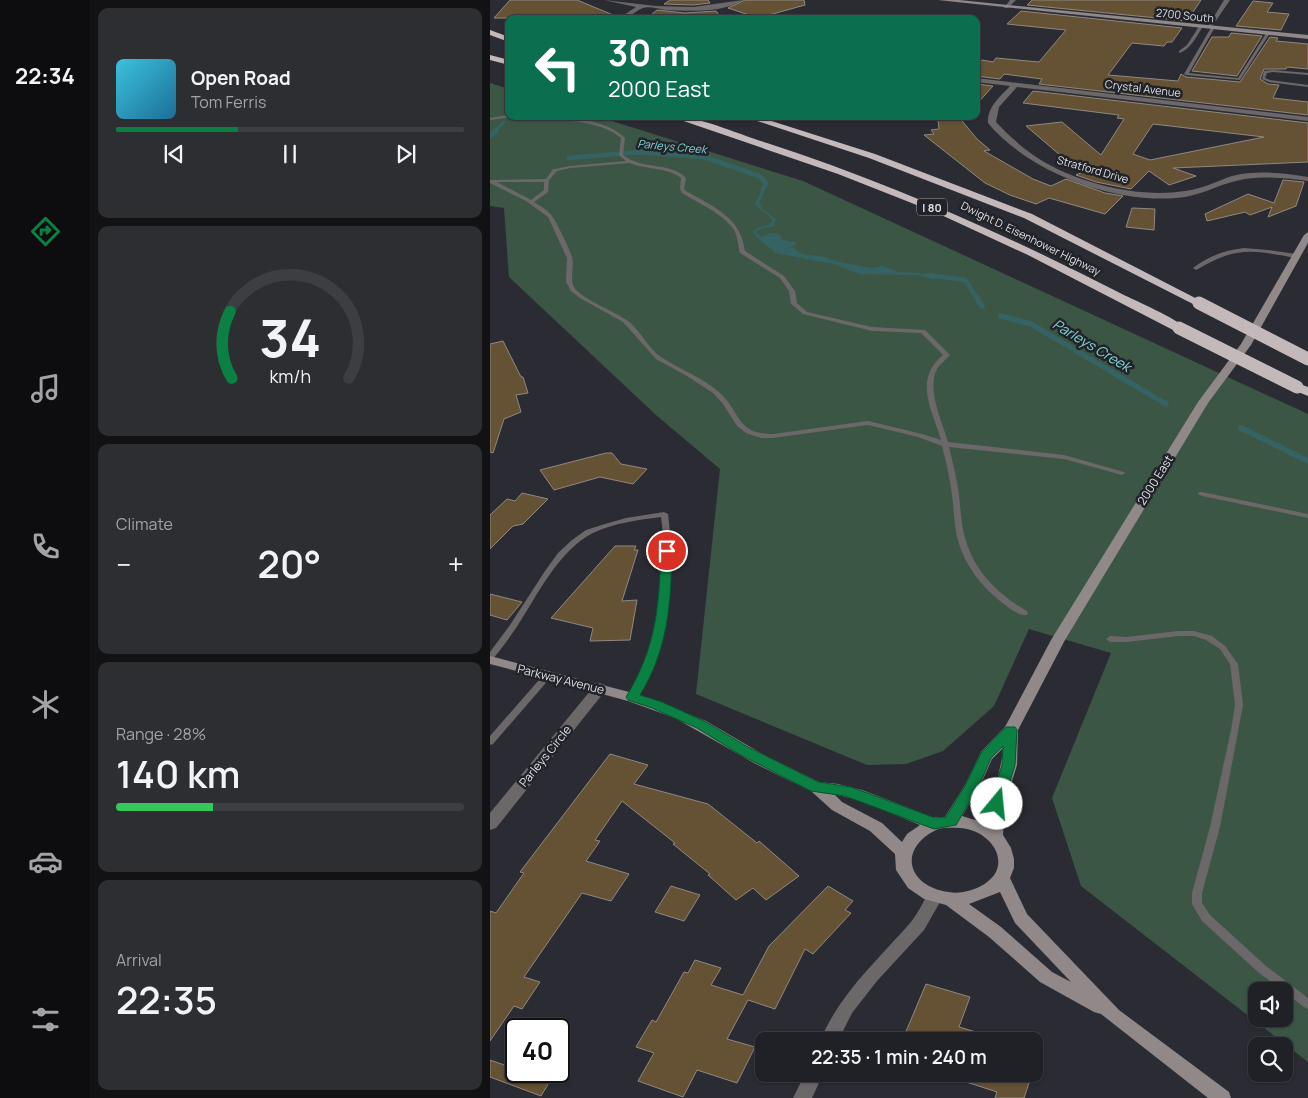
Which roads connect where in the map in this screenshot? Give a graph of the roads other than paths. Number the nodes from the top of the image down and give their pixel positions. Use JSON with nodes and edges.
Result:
{"nodes":[{"id":1,"x":607,"y":0,"type":"edge"},
{"id":2,"x":740,"y":0,"type":"edge"},
{"id":3,"x":941,"y":0,"type":"edge"},
{"id":4,"x":1013,"y":0,"type":"edge"},
{"id":5,"x":1227,"y":0,"type":"edge"},
{"id":6,"x":644,"y":5,"type":"junction"},
{"id":7,"x":1006,"y":6,"type":"junction"},
{"id":8,"x":627,"y":15,"type":"edge"},
{"id":9,"x":1202,"y":26,"type":"junction"},
{"id":10,"x":1211,"y":27,"type":"junction"},
{"id":11,"x":490,"y":32,"type":"edge"},
{"id":12,"x":1268,"y":33,"type":"junction"},
{"id":13,"x":490,"y":36,"type":"edge"},
{"id":14,"x":1308,"y":37,"type":"edge"},
{"id":15,"x":505,"y":39,"type":"edge"},
{"id":16,"x":505,"y":40,"type":"edge"},
{"id":17,"x":1180,"y":52,"type":"dead end"},
{"id":18,"x":490,"y":57,"type":"edge"},
{"id":19,"x":505,"y":62,"type":"edge"},
{"id":20,"x":1308,"y":74,"type":"edge"},
{"id":21,"x":980,"y":81,"type":"edge"},
{"id":22,"x":1015,"y":85,"type":"junction"},
{"id":23,"x":1308,"y":86,"type":"edge"},
{"id":24,"x":505,"y":117,"type":"edge"},
{"id":25,"x":490,"y":119,"type":"edge"},
{"id":26,"x":1308,"y":119,"type":"edge"},
{"id":27,"x":568,"y":120,"type":"edge"},
{"id":28,"x":685,"y":120,"type":"edge"},
{"id":29,"x":759,"y":120,"type":"edge"},
{"id":30,"x":630,"y":162,"type":"junction"},
{"id":31,"x":1308,"y":179,"type":"edge"},
{"id":32,"x":547,"y":180,"type":"junction"},
{"id":33,"x":491,"y":181,"type":"edge"},
{"id":34,"x":531,"y":202,"type":"junction"},
{"id":35,"x":1308,"y":235,"type":"edge"},
{"id":36,"x":1296,"y":256,"type":"junction"},
{"id":37,"x":1196,"y":268,"type":"dead end"},
{"id":38,"x":1308,"y":358,"type":"edge"},
{"id":39,"x":1303,"y":390,"type":"edge"},
{"id":40,"x":944,"y":444,"type":"junction"},
{"id":41,"x":1122,"y":474,"type":"dead end"},
{"id":42,"x":1202,"y":494,"type":"dead end"},
{"id":43,"x":1308,"y":516,"type":"edge"},
{"id":44,"x":1024,"y":613,"type":"dead end"},
{"id":45,"x":1110,"y":639,"type":"dead end"},
{"id":46,"x":490,"y":659,"type":"edge"},
{"id":47,"x":548,"y":675,"type":"junction"},
{"id":48,"x":600,"y":688,"type":"junction"},
{"id":49,"x":632,"y":697,"type":"junction"},
{"id":50,"x":1011,"y":730,"type":"junction"},
{"id":51,"x":490,"y":742,"type":"edge"},
{"id":52,"x":816,"y":787,"type":"junction"},
{"id":53,"x":951,"y":821,"type":"junction"},
{"id":54,"x":490,"y":824,"type":"edge"},
{"id":55,"x":934,"y":824,"type":"junction"},
{"id":56,"x":995,"y":837,"type":"junction"},
{"id":57,"x":903,"y":852,"type":"junction"},
{"id":58,"x":1002,"y":878,"type":"junction"},
{"id":59,"x":943,"y":899,"type":"junction"},
{"id":60,"x":1308,"y":1004,"type":"edge"},
{"id":61,"x":1113,"y":1014,"type":"junction"},
{"id":62,"x":834,"y":1032,"type":"edge"},
{"id":63,"x":810,"y":1082,"type":"edge"},
{"id":64,"x":802,"y":1098,"type":"edge"},
{"id":65,"x":1222,"y":1098,"type":"edge"}],
"edges":[{"from":1,"to":6,"type":"street"},
{"from":2,"to":6,"type":"street"},
{"from":3,"to":7,"type":"street","name":"2700 South"},
{"from":4,"to":7,"type":"street"},
{"from":5,"to":10,"type":"street"},
{"from":6,"to":8,"type":"street"},
{"from":7,"to":9,"type":"street","name":"2700 South"},
{"from":9,"to":10,"type":"street","name":"2700 South"},
{"from":9,"to":17,"type":"lane"},
{"from":10,"to":12,"type":"street","name":"2700 South"},
{"from":10,"to":12,"type":"lane"},
{"from":11,"to":15,"type":"highway"},
{"from":12,"to":14,"type":"street","name":"2700 South"},
{"from":13,"to":16,"type":"highway"},
{"from":18,"to":19,"type":"highway"},
{"from":20,"to":23,"type":"lane"},
{"from":21,"to":22,"type":"street","name":"Crystal Avenue"},
{"from":22,"to":26,"type":"street","name":"Crystal Avenue"},
{"from":22,"to":31,"type":"street","name":"Stratford Drive"},
{"from":24,"to":25,"type":"lane"},
{"from":27,"to":30,"type":"lane"},
{"from":28,"to":39,"type":"highway","name":"Dwight D. Eisenhower Highway","number":"I 80","bridge":true},
{"from":29,"to":38,"type":"highway","name":"Dwight D. Eisenhower Highway","number":"I 80","bridge":true},
{"from":30,"to":32,"type":"lane"},
{"from":30,"to":40,"type":"lane"},
{"from":32,"to":33,"type":"lane"},
{"from":32,"to":34,"type":"lane"},
{"from":33,"to":34,"type":"lane"},
{"from":34,"to":40,"type":"lane"},
{"from":35,"to":36,"type":"street","name":"2000 East"},
{"from":36,"to":37,"type":"lane"},
{"from":36,"to":50,"type":"street","name":"2000 East"},
{"from":40,"to":41,"type":"lane"},
{"from":40,"to":44,"type":"lane"},
{"from":42,"to":43,"type":"lane"},
{"from":45,"to":60,"type":"lane"},
{"from":46,"to":47,"type":"street","name":"Parkway Avenue"},
{"from":46,"to":49,"type":"lane"},
{"from":47,"to":48,"type":"street","name":"Parkway Avenue"},
{"from":47,"to":51,"type":"lane"},
{"from":48,"to":49,"type":"street","name":"Parkway Avenue"},
{"from":48,"to":54,"type":"street","name":"Parleys Circle"},
{"from":49,"to":52,"type":"street","name":"Parkway Avenue"},
{"from":50,"to":53,"type":"street","name":"2000 East"},
{"from":50,"to":56,"type":"street","name":"2000 East"},
{"from":52,"to":55,"type":"street"},
{"from":52,"to":57,"type":"street"},
{"from":53,"to":55,"type":"street"},
{"from":53,"to":56,"type":"street"},
{"from":55,"to":57,"type":"street"},
{"from":56,"to":58,"type":"street"},
{"from":57,"to":59,"type":"street"},
{"from":58,"to":59,"type":"street"},
{"from":58,"to":61,"type":"street"},
{"from":59,"to":61,"type":"street"},
{"from":59,"to":62,"type":"street"},
{"from":61,"to":65,"type":"street"},
{"from":63,"to":64,"type":"street"}]}
